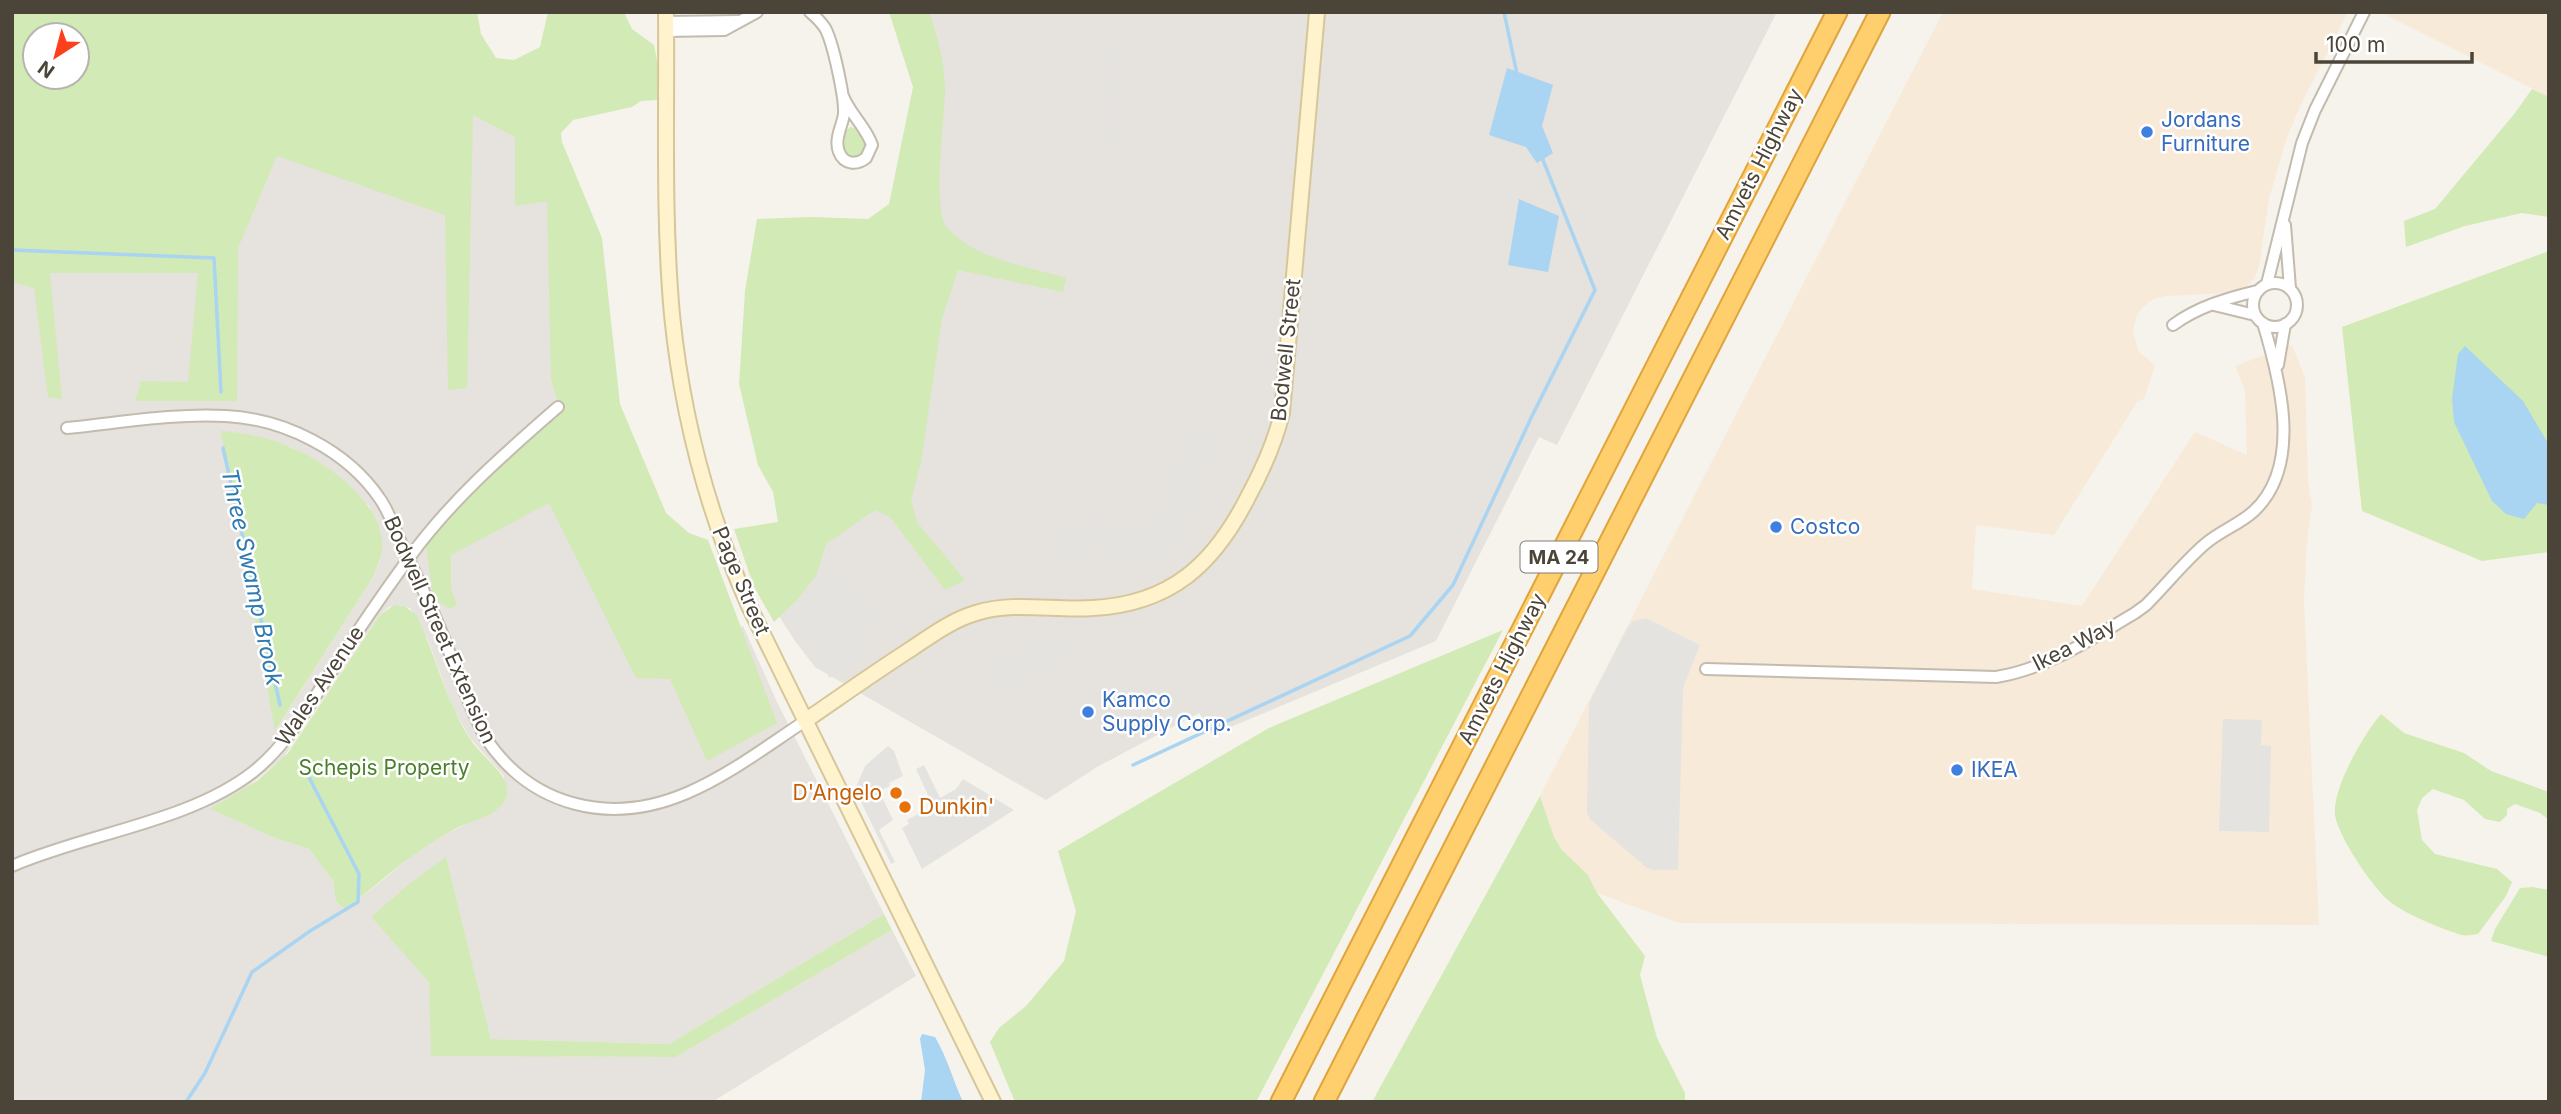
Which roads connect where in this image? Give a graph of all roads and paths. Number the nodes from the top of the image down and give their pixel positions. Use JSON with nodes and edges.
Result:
{"nodes":[{"id":1,"x":757,"y":12,"type":"edge"},
{"id":2,"x":810,"y":12,"type":"edge"},
{"id":3,"x":1317,"y":12,"type":"edge"},
{"id":4,"x":1837,"y":12,"type":"edge"},
{"id":5,"x":1880,"y":12,"type":"edge"},
{"id":6,"x":2364,"y":12,"type":"edge"},
{"id":7,"x":666,"y":22,"type":"edge"},
{"id":8,"x":843,"y":96,"type":"junction"},
{"id":9,"x":863,"y":127,"type":"junction"},
{"id":10,"x":840,"y":130,"type":"junction"},
{"id":11,"x":2285,"y":215,"type":"junction"},
{"id":12,"x":2262,"y":287,"type":"junction"},
{"id":13,"x":2290,"y":288,"type":"junction"},
{"id":14,"x":2214,"y":305,"type":"junction"},
{"id":15,"x":2259,"y":319,"type":"junction"},
{"id":16,"x":2286,"y":324,"type":"junction"},
{"id":17,"x":2173,"y":325,"type":"dead end"},
{"id":18,"x":2277,"y":371,"type":"junction"},
{"id":19,"x":558,"y":407,"type":"dead end"},
{"id":20,"x":66,"y":428,"type":"dead end"},
{"id":21,"x":408,"y":559,"type":"junction"},
{"id":22,"x":1706,"y":669,"type":"dead end"},
{"id":23,"x":805,"y":721,"type":"junction"},
{"id":24,"x":12,"y":866,"type":"edge"},
{"id":25,"x":993,"y":1102,"type":"edge"},
{"id":26,"x":1281,"y":1102,"type":"edge"},
{"id":27,"x":1324,"y":1102,"type":"edge"}],
"edges":[{"from":1,"to":7,"type":"street"},
{"from":2,"to":8,"type":"street"},
{"from":3,"to":23,"type":"main road","name":"Bodwell Street"},
{"from":4,"to":26,"type":"highway","name":"Amvets Highway","number":"MA 24"},
{"from":5,"to":27,"type":"highway","name":"Amvets Highway","number":"MA 24"},
{"from":6,"to":11,"type":"street"},
{"from":7,"to":23,"type":"main road","name":"Page Street"},
{"from":8,"to":9,"type":"street"},
{"from":8,"to":10,"type":"street"},
{"from":9,"to":10,"type":"street"},
{"from":9,"to":10,"type":"street"},
{"from":11,"to":12,"type":"street"},
{"from":11,"to":13,"type":"street"},
{"from":12,"to":13,"type":"street"},
{"from":12,"to":14,"type":"street"},
{"from":12,"to":15,"type":"street"},
{"from":13,"to":16,"type":"street"},
{"from":14,"to":15,"type":"street"},
{"from":14,"to":17,"type":"street"},
{"from":15,"to":16,"type":"street"},
{"from":15,"to":18,"type":"street","name":"Ikea Way"},
{"from":16,"to":18,"type":"street","name":"Ikea Way"},
{"from":18,"to":22,"type":"street","name":"Ikea Way"},
{"from":19,"to":21,"type":"street","name":"Wales Avenue"},
{"from":20,"to":21,"type":"street","name":"Bodwell Street Extension"},
{"from":21,"to":23,"type":"street","name":"Bodwell Street Extension"},
{"from":21,"to":24,"type":"street","name":"Wales Avenue"},
{"from":23,"to":25,"type":"main road","name":"Page Street"}]}
